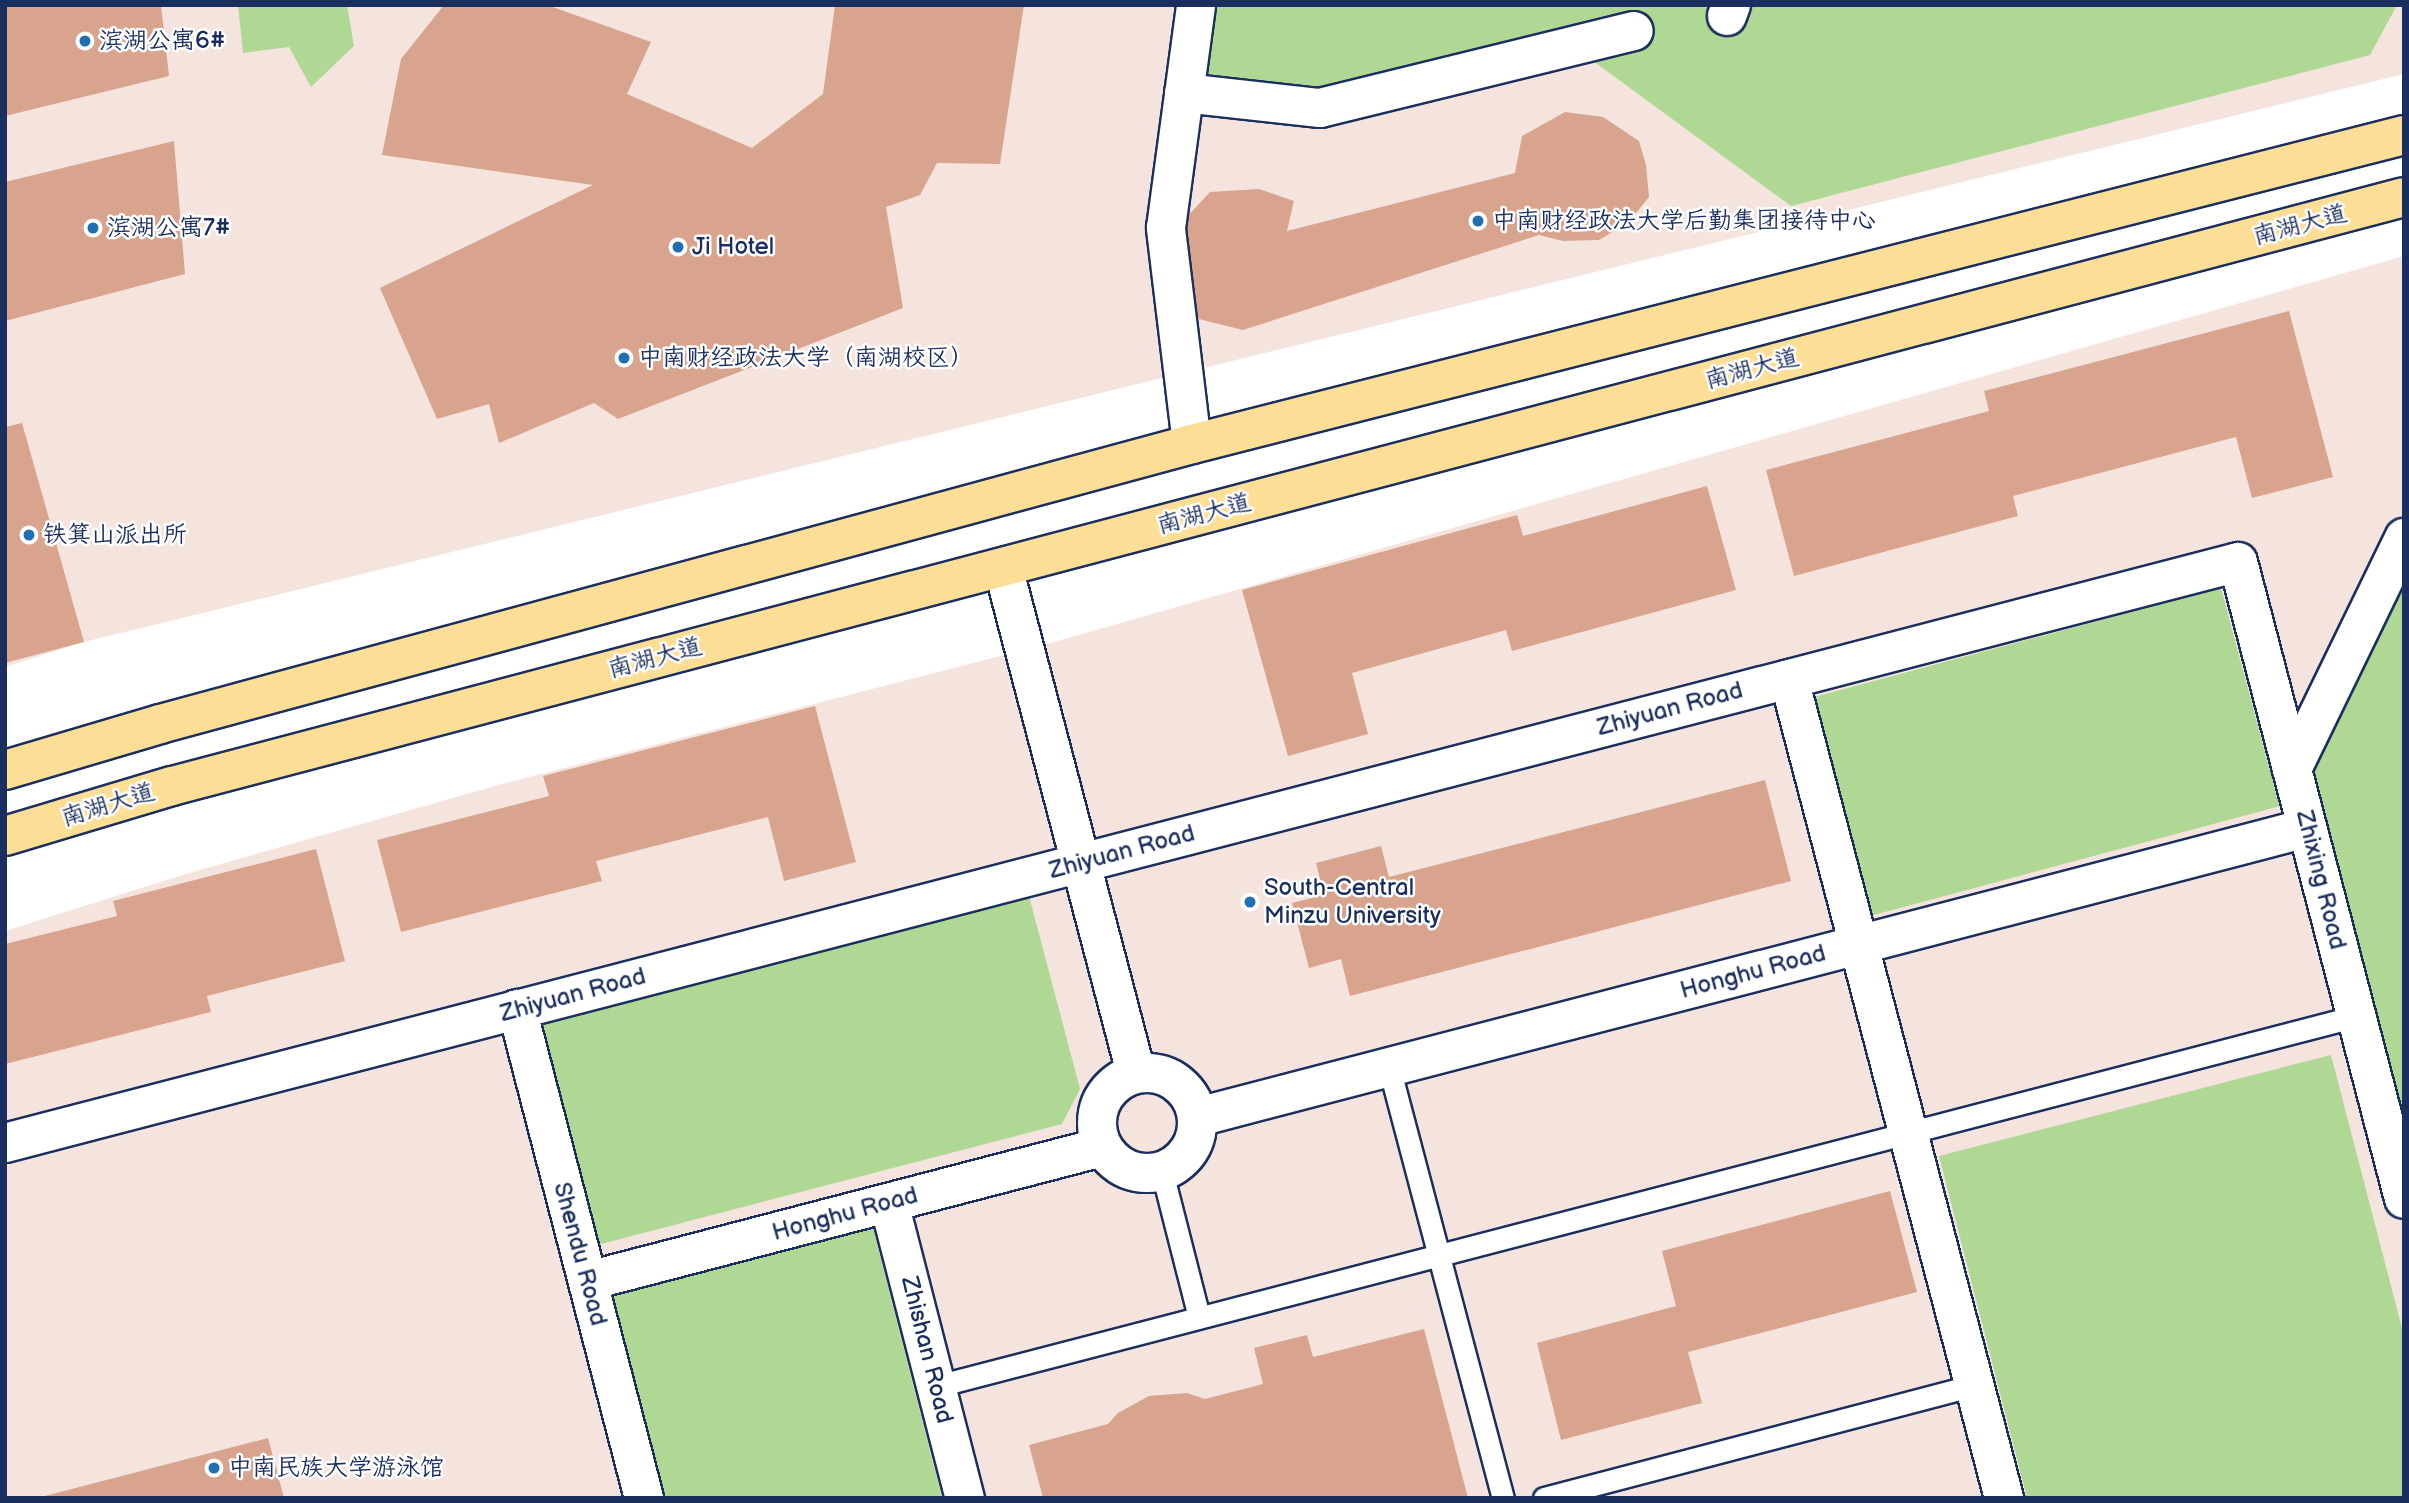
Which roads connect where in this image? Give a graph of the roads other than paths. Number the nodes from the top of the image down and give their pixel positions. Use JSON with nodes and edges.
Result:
{"nodes":[{"id":1,"x":1196,"y":5,"type":"edge"},
{"id":2,"x":1633,"y":31,"type":"dead end"},
{"id":3,"x":1184,"y":93,"type":"junction"},
{"id":4,"x":2404,"y":135,"type":"edge"},
{"id":5,"x":2404,"y":197,"type":"edge"},
{"id":6,"x":1192,"y":444,"type":"junction"},
{"id":7,"x":2404,"y":538,"type":"edge"},
{"id":8,"x":2238,"y":562,"type":"joint"},
{"id":9,"x":1003,"y":567,"type":"junction"},
{"id":10,"x":1789,"y":679,"type":"junction"},
{"id":11,"x":2292,"y":769,"type":"junction"},
{"id":12,"x":5,"y":770,"type":"edge"},
{"id":13,"x":2307,"y":828,"type":"junction"},
{"id":14,"x":5,"y":836,"type":"edge"},
{"id":15,"x":1081,"y":863,"type":"junction"},
{"id":16,"x":1858,"y":945,"type":"junction"},
{"id":17,"x":517,"y":1009,"type":"junction"},
{"id":18,"x":2356,"y":1016,"type":"junction"},
{"id":19,"x":1389,"y":1067,"type":"junction"},
{"id":20,"x":1136,"y":1073,"type":"junction"},
{"id":21,"x":1198,"y":1116,"type":"junction"},
{"id":22,"x":1908,"y":1133,"type":"junction"},
{"id":23,"x":5,"y":1143,"type":"edge"},
{"id":24,"x":1102,"y":1147,"type":"junction"},
{"id":25,"x":1162,"y":1172,"type":"junction"},
{"id":26,"x":2404,"y":1199,"type":"edge"},
{"id":27,"x":890,"y":1203,"type":"junction"},
{"id":28,"x":1439,"y":1255,"type":"junction"},
{"id":29,"x":588,"y":1282,"type":"junction"},
{"id":30,"x":1199,"y":1318,"type":"junction"},
{"id":31,"x":1974,"y":1385,"type":"junction"},
{"id":32,"x":937,"y":1386,"type":"junction"},
{"id":33,"x":644,"y":1498,"type":"edge"},
{"id":34,"x":965,"y":1498,"type":"edge"},
{"id":35,"x":1503,"y":1498,"type":"edge"},
{"id":36,"x":1544,"y":1498,"type":"edge"},
{"id":37,"x":2004,"y":1498,"type":"edge"}],
"edges":[{"from":1,"to":3,"type":"street"},
{"from":2,"to":3,"type":"street"},
{"from":3,"to":6,"type":"street"},
{"from":4,"to":6,"type":"main road"},
{"from":5,"to":9,"type":"main road","name":"南湖大道"},
{"from":6,"to":12,"type":"main road"},
{"from":7,"to":11,"type":"street"},
{"from":8,"to":10,"type":"street","name":"Zhiyuan Road"},
{"from":8,"to":11,"type":"street","name":"Zhixing Road"},
{"from":9,"to":14,"type":"main road","name":"南湖大道"},
{"from":9,"to":15,"type":"street"},
{"from":10,"to":15,"type":"street","name":"Zhiyuan Road"},
{"from":10,"to":16,"type":"street"},
{"from":11,"to":13,"type":"street","name":"Zhixing Road"},
{"from":13,"to":16,"type":"street","name":"Honghu Road"},
{"from":13,"to":18,"type":"street","name":"Zhixing Road"},
{"from":15,"to":17,"type":"street","name":"Zhiyuan Road"},
{"from":15,"to":20,"type":"street"},
{"from":16,"to":19,"type":"street","name":"Honghu Road"},
{"from":16,"to":22,"type":"street"},
{"from":17,"to":23,"type":"street","name":"Zhiyuan Road"},
{"from":17,"to":29,"type":"street","name":"Shendu Road"},
{"from":18,"to":22,"type":"lane"},
{"from":18,"to":26,"type":"street","name":"Zhixing Road"},
{"from":19,"to":21,"type":"street","name":"Honghu Road"},
{"from":19,"to":28,"type":"lane"},
{"from":20,"to":21,"type":"street"},
{"from":20,"to":24,"type":"street"},
{"from":21,"to":25,"type":"street"},
{"from":22,"to":28,"type":"lane"},
{"from":22,"to":31,"type":"street"},
{"from":24,"to":25,"type":"street"},
{"from":24,"to":27,"type":"street","name":"Honghu Road"},
{"from":25,"to":30,"type":"lane"},
{"from":27,"to":29,"type":"street","name":"Honghu Road"},
{"from":27,"to":32,"type":"street","name":"Zhishan Road"},
{"from":28,"to":30,"type":"lane"},
{"from":28,"to":35,"type":"lane"},
{"from":29,"to":33,"type":"street","name":"Shendu Road"},
{"from":30,"to":32,"type":"lane"},
{"from":31,"to":36,"type":"lane"},
{"from":31,"to":37,"type":"street"},
{"from":32,"to":34,"type":"street","name":"Zhishan Road"}]}
